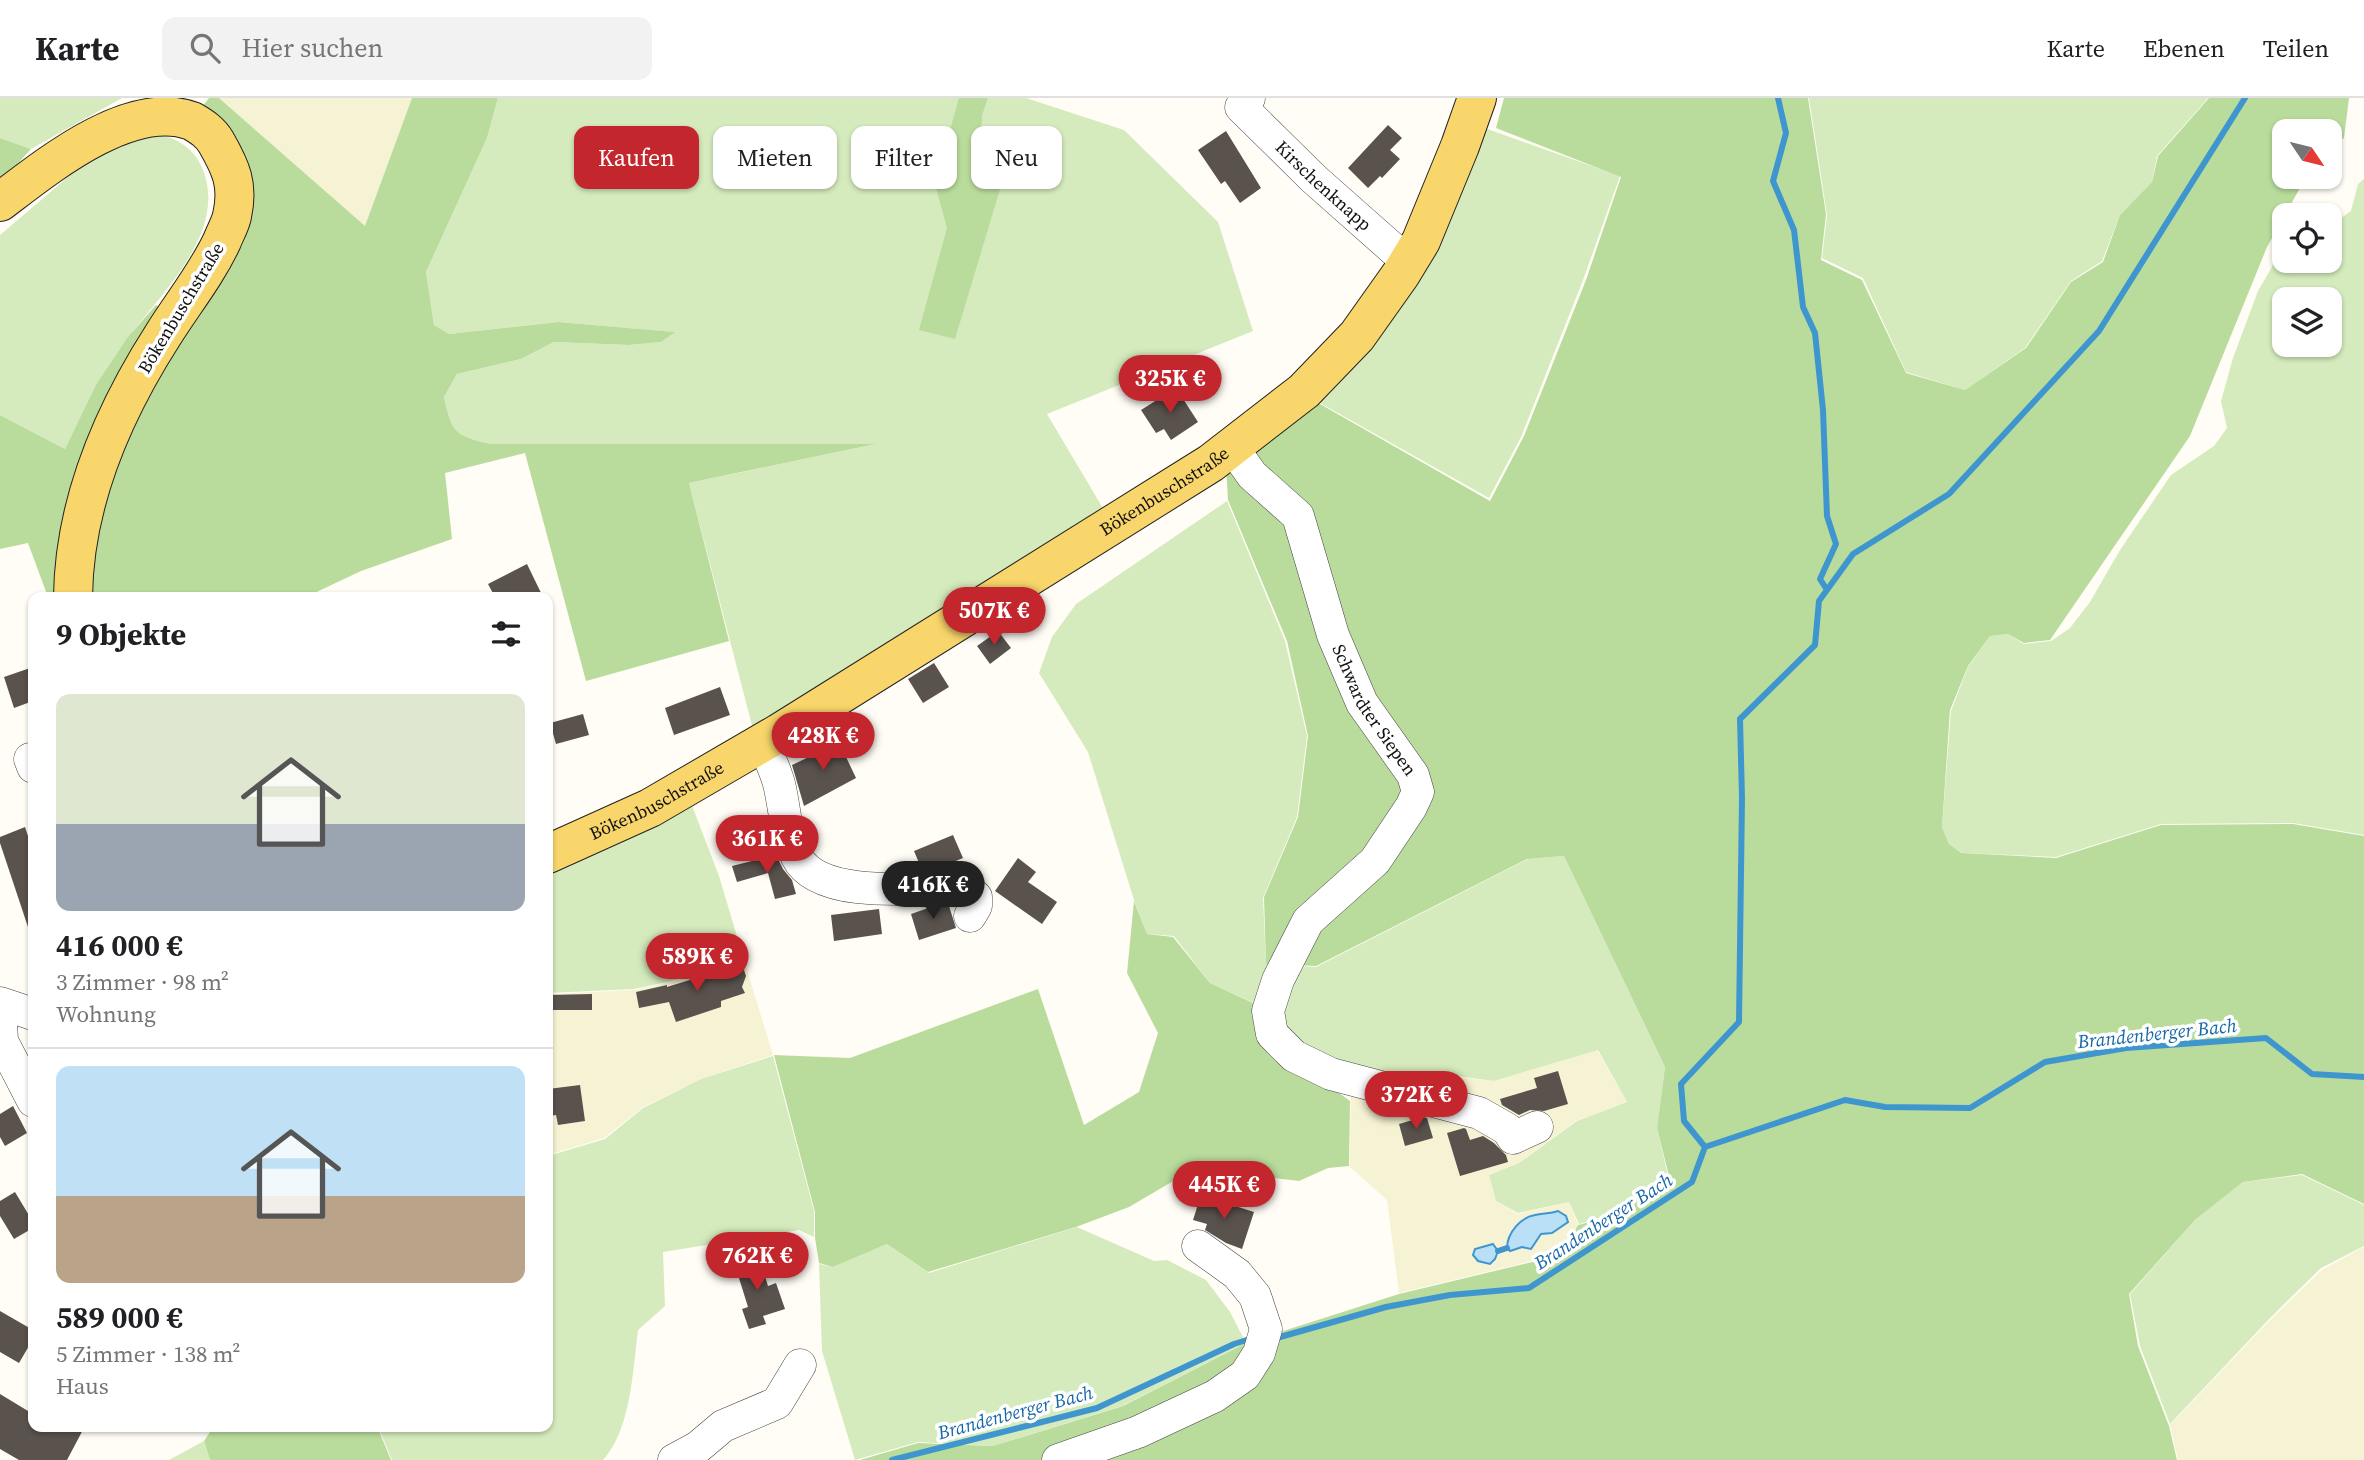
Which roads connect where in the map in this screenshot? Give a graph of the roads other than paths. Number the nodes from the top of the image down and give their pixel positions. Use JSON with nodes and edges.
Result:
{"nodes":[{"id":1,"x":1476,"y":98,"type":"edge"},
{"id":2,"x":1240,"y":101,"type":"edge"},
{"id":3,"x":1259,"y":151,"type":"dead end"},
{"id":4,"x":0,"y":202,"type":"edge"},
{"id":5,"x":1405,"y":269,"type":"junction"},
{"id":6,"x":1232,"y":447,"type":"junction"},
{"id":7,"x":73,"y":592,"type":"edge"},
{"id":8,"x":763,"y":743,"type":"junction"},
{"id":9,"x":553,"y":852,"type":"edge"},
{"id":10,"x":970,"y":916,"type":"dead end"},
{"id":11,"x":0,"y":1004,"type":"edge"},
{"id":12,"x":28,"y":1012,"type":"edge"},
{"id":13,"x":28,"y":1091,"type":"edge"},
{"id":14,"x":1537,"y":1127,"type":"dead end"},
{"id":15,"x":1198,"y":1246,"type":"dead end"},
{"id":16,"x":800,"y":1365,"type":"dead end"},
{"id":17,"x":674,"y":1460,"type":"edge"},
{"id":18,"x":1058,"y":1460,"type":"edge"}],
"edges":[{"from":1,"to":5,"type":"main road","name":"Bökenbuschstraße"},
{"from":2,"to":5,"type":"street","name":"Kirschenknapp"},
{"from":3,"to":5,"type":"street"},
{"from":4,"to":7,"type":"main road","name":"Bökenbuschstraße"},
{"from":5,"to":6,"type":"main road","name":"Bökenbuschstraße"},
{"from":6,"to":8,"type":"main road","name":"Bökenbuschstraße"},
{"from":6,"to":14,"type":"street","name":"Schwardter Siepen"},
{"from":8,"to":9,"type":"main road","name":"Bökenbuschstraße"},
{"from":8,"to":10,"type":"street"},
{"from":11,"to":12,"type":"street"},
{"from":11,"to":13,"type":"street"},
{"from":15,"to":18,"type":"street"},
{"from":16,"to":17,"type":"street"}]}
